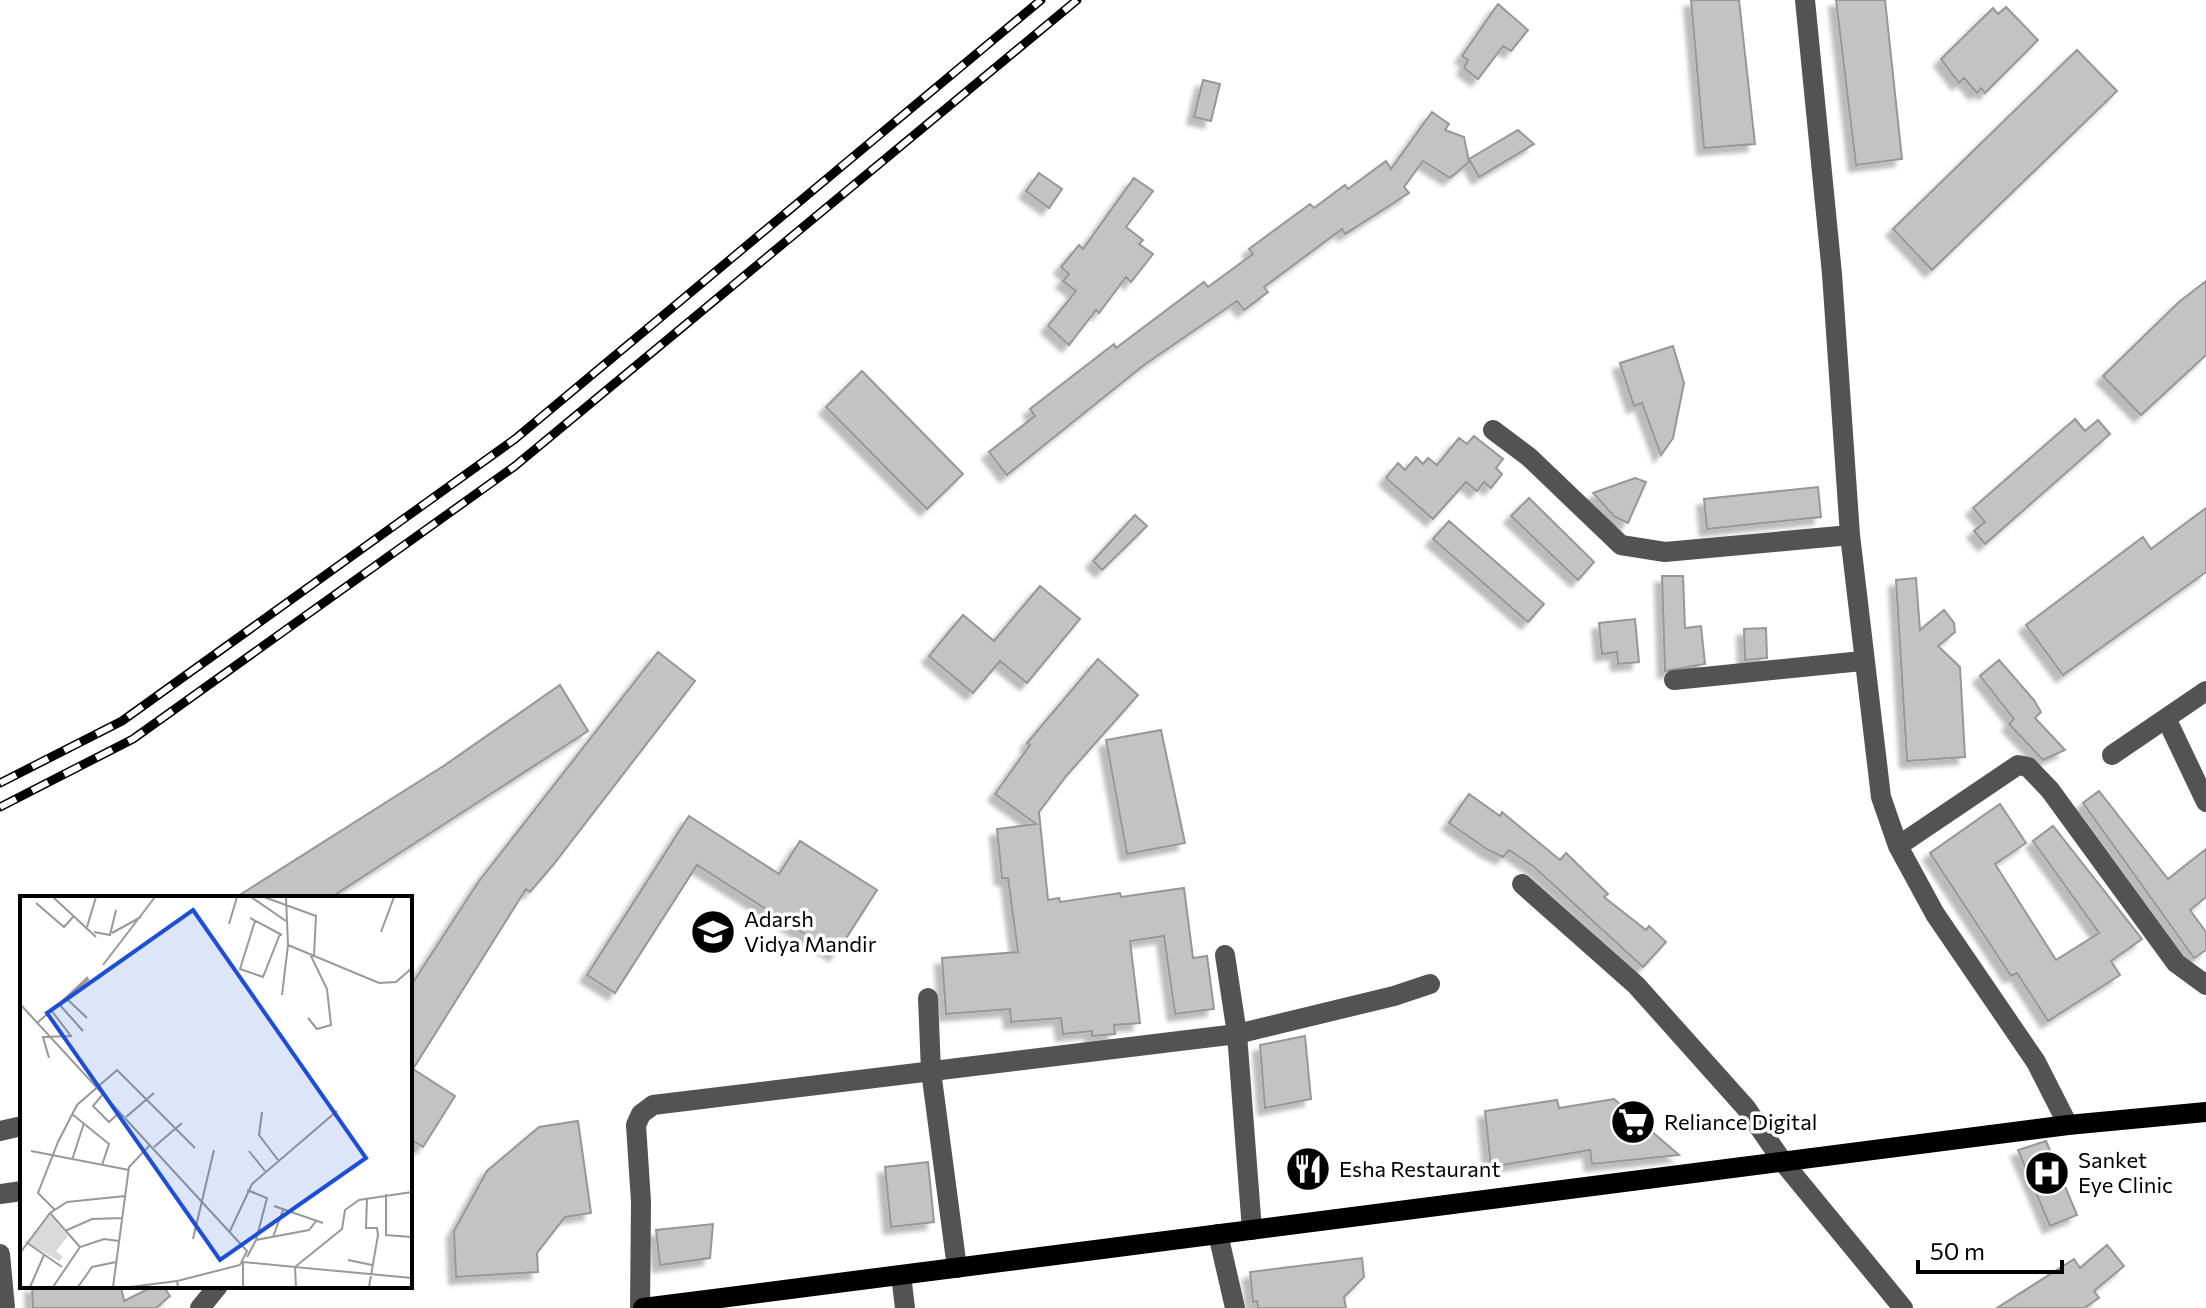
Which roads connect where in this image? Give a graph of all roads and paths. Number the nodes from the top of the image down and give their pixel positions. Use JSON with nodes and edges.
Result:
{"nodes":[{"id":1,"x":1805,"y":0,"type":"edge"},
{"id":2,"x":1493,"y":430,"type":"dead end"},
{"id":3,"x":1850,"y":535,"type":"junction"},
{"id":4,"x":1862,"y":661,"type":"junction"},
{"id":5,"x":1674,"y":680,"type":"dead end"},
{"id":6,"x":2206,"y":691,"type":"edge"},
{"id":7,"x":2167,"y":720,"type":"junction"},
{"id":8,"x":2112,"y":755,"type":"dead end"},
{"id":9,"x":2206,"y":802,"type":"edge"},
{"id":10,"x":1898,"y":846,"type":"junction"},
{"id":11,"x":1522,"y":884,"type":"dead end"},
{"id":12,"x":1225,"y":955,"type":"dead end"},
{"id":13,"x":1430,"y":984,"type":"dead end"},
{"id":14,"x":2206,"y":985,"type":"edge"},
{"id":15,"x":928,"y":998,"type":"dead end"},
{"id":16,"x":1237,"y":1034,"type":"junction"},
{"id":17,"x":931,"y":1071,"type":"junction"},
{"id":18,"x":2206,"y":1112,"type":"edge"},
{"id":19,"x":2068,"y":1125,"type":"junction"},
{"id":20,"x":20,"y":1126,"type":"edge"},
{"id":21,"x":0,"y":1131,"type":"edge"},
{"id":22,"x":1783,"y":1162,"type":"junction"},
{"id":23,"x":20,"y":1191,"type":"edge"},
{"id":24,"x":0,"y":1194,"type":"edge"},
{"id":25,"x":1252,"y":1230,"type":"junction"},
{"id":26,"x":1218,"y":1234,"type":"junction"},
{"id":27,"x":8,"y":1264,"type":"edge"},
{"id":28,"x":957,"y":1268,"type":"junction"},
{"id":29,"x":901,"y":1275,"type":"junction"},
{"id":30,"x":216,"y":1288,"type":"edge"},
{"id":31,"x":718,"y":1303,"type":"edge"},
{"id":32,"x":5,"y":1308,"type":"edge"},
{"id":33,"x":200,"y":1308,"type":"edge"},
{"id":34,"x":642,"y":1308,"type":"edge"},
{"id":35,"x":905,"y":1308,"type":"edge"},
{"id":36,"x":1235,"y":1308,"type":"edge"},
{"id":37,"x":1903,"y":1308,"type":"edge"}],
"edges":[{"from":1,"to":3,"type":"street"},
{"from":2,"to":3,"type":"street"},
{"from":3,"to":4,"type":"street"},
{"from":4,"to":5,"type":"street"},
{"from":4,"to":10,"type":"street"},
{"from":6,"to":7,"type":"street"},
{"from":7,"to":8,"type":"street"},
{"from":7,"to":9,"type":"street"},
{"from":10,"to":14,"type":"street"},
{"from":10,"to":19,"type":"street"},
{"from":11,"to":22,"type":"street"},
{"from":12,"to":16,"type":"street"},
{"from":13,"to":16,"type":"street"},
{"from":15,"to":17,"type":"street"},
{"from":16,"to":17,"type":"street"},
{"from":16,"to":25,"type":"street"},
{"from":17,"to":28,"type":"street"},
{"from":17,"to":34,"type":"street"},
{"from":18,"to":19,"type":"main road"},
{"from":19,"to":22,"type":"main road"},
{"from":20,"to":21,"type":"street"},
{"from":22,"to":25,"type":"main road"},
{"from":22,"to":37,"type":"street"},
{"from":23,"to":24,"type":"street"},
{"from":25,"to":26,"type":"main road"},
{"from":26,"to":28,"type":"main road"},
{"from":26,"to":36,"type":"street"},
{"from":27,"to":32,"type":"street"},
{"from":28,"to":29,"type":"main road"},
{"from":29,"to":31,"type":"main road"},
{"from":29,"to":35,"type":"street"},
{"from":30,"to":33,"type":"street"},
{"from":31,"to":34,"type":"main road"}]}
